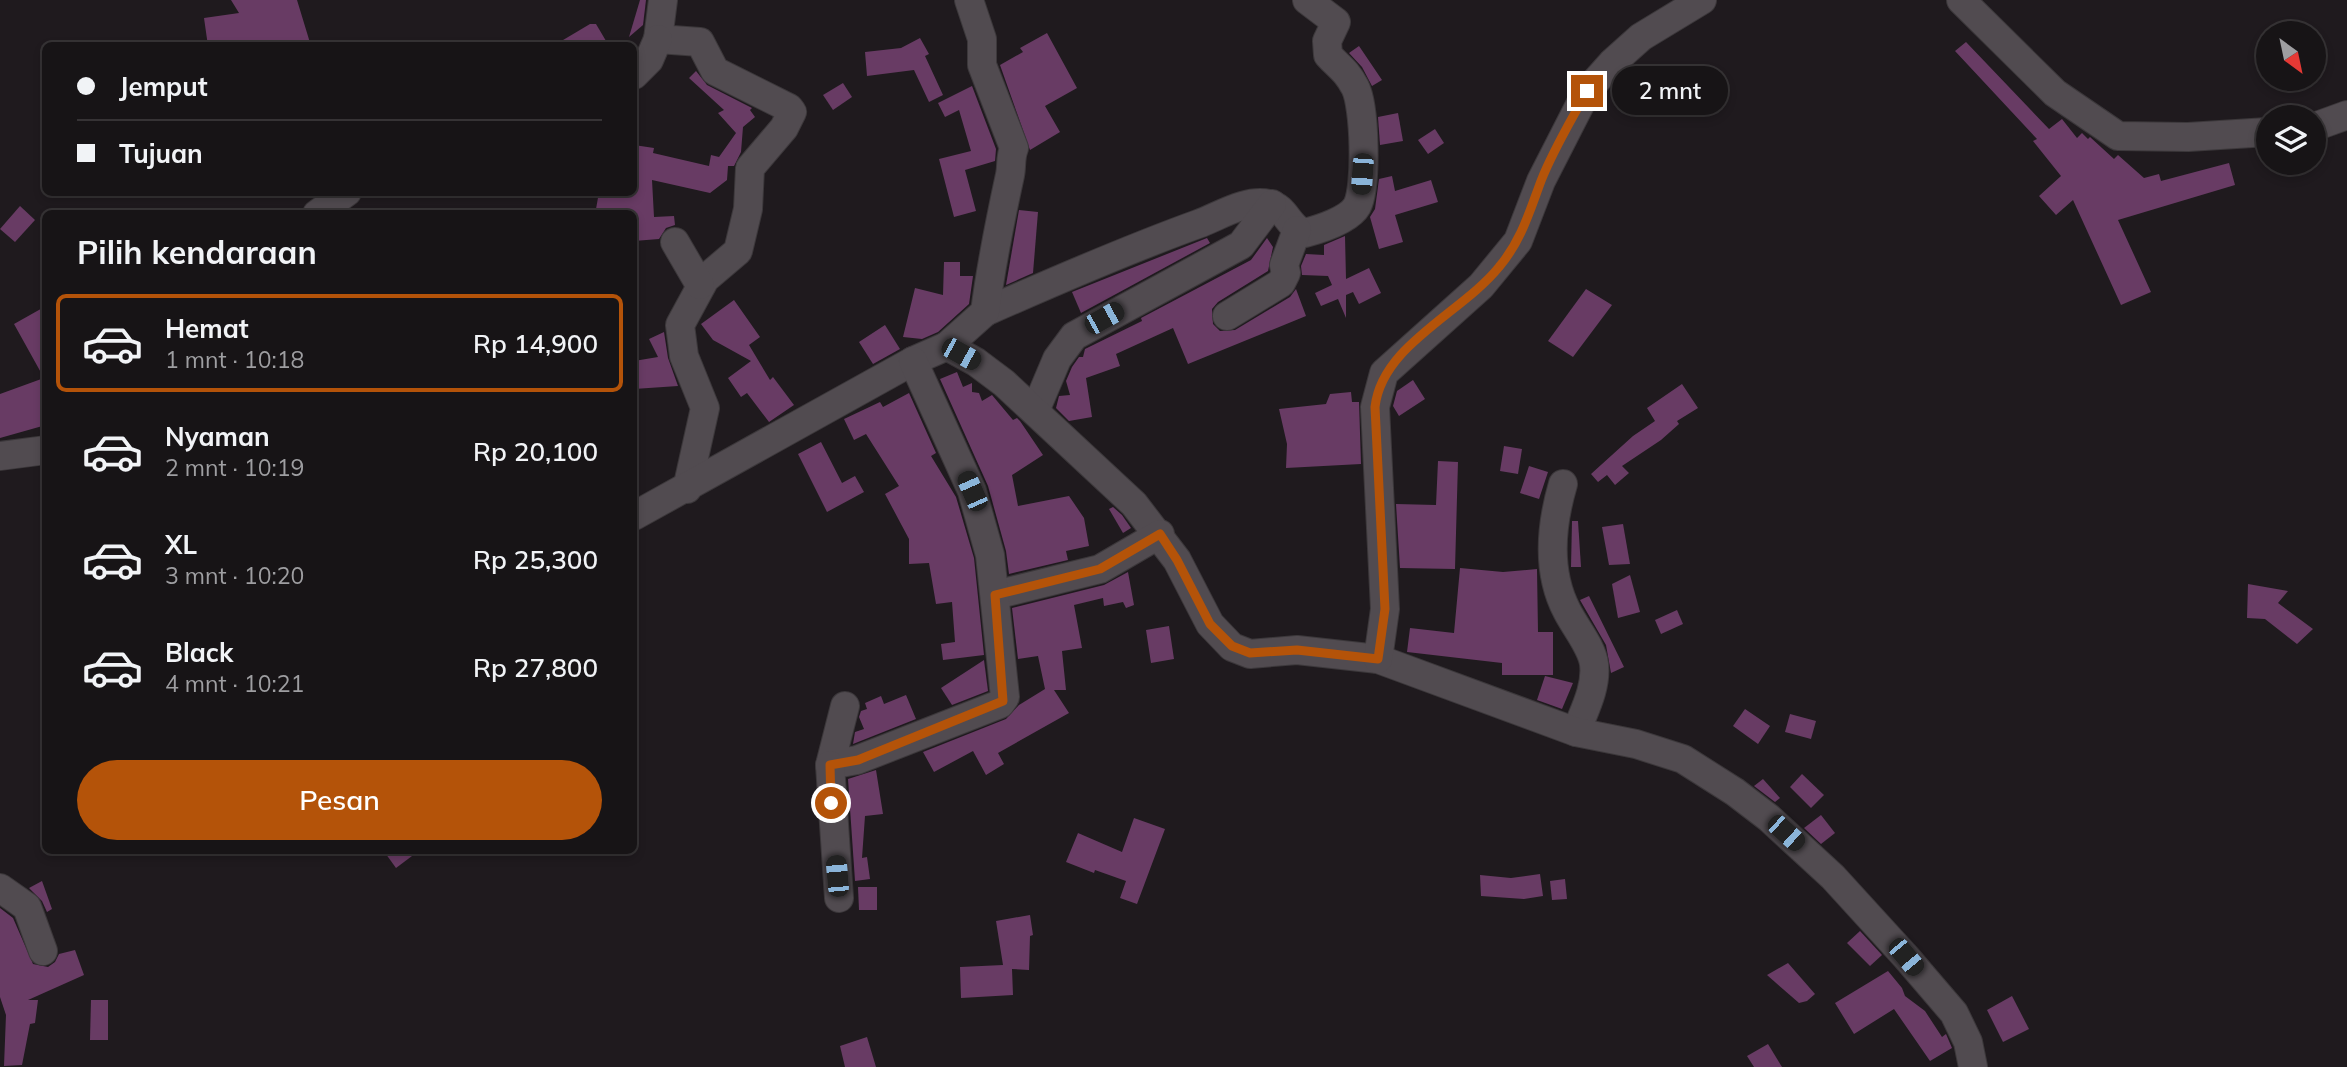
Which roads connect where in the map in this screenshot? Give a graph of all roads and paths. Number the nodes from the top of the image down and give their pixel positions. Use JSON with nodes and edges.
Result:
{"nodes":[{"id":1,"x":663,"y":0,"type":"edge"},
{"id":2,"x":969,"y":0,"type":"edge"},
{"id":3,"x":1307,"y":0,"type":"edge"},
{"id":4,"x":1702,"y":0,"type":"edge"},
{"id":5,"x":1961,"y":0,"type":"edge"},
{"id":6,"x":658,"y":39,"type":"junction"},
{"id":7,"x":637,"y":73,"type":"edge"},
{"id":8,"x":2347,"y":115,"type":"edge"},
{"id":9,"x":2326,"y":123,"type":"edge"},
{"id":10,"x":2256,"y":133,"type":"edge"},
{"id":11,"x":1272,"y":204,"type":"junction"},
{"id":12,"x":1297,"y":230,"type":"junction"},
{"id":13,"x":675,"y":242,"type":"dead end"},
{"id":14,"x":700,"y":285,"type":"junction"},
{"id":15,"x":985,"y":312,"type":"junction"},
{"id":16,"x":1227,"y":316,"type":"dead end"},
{"id":17,"x":947,"y":346,"type":"junction"},
{"id":18,"x":913,"y":361,"type":"junction"},
{"id":19,"x":1035,"y":411,"type":"junction"},
{"id":20,"x":42,"y":451,"type":"edge"},
{"id":21,"x":0,"y":456,"type":"edge"},
{"id":22,"x":1563,"y":484,"type":"dead end"},
{"id":23,"x":687,"y":489,"type":"junction"},
{"id":24,"x":637,"y":514,"type":"edge"},
{"id":25,"x":1160,"y":534,"type":"junction"},
{"id":26,"x":995,"y":595,"type":"junction"},
{"id":27,"x":1378,"y":659,"type":"junction"},
{"id":28,"x":845,"y":706,"type":"dead end"},
{"id":29,"x":1576,"y":732,"type":"junction"},
{"id":30,"x":830,"y":765,"type":"junction"},
{"id":31,"x":0,"y":888,"type":"edge"},
{"id":32,"x":839,"y":898,"type":"dead end"},
{"id":33,"x":43,"y":951,"type":"dead end"},
{"id":34,"x":1973,"y":1067,"type":"edge"}],
"edges":[{"from":1,"to":6,"type":"street"},
{"from":2,"to":15,"type":"street"},
{"from":3,"to":12,"type":"street"},
{"from":4,"to":27,"type":"street"},
{"from":5,"to":10,"type":"street"},
{"from":6,"to":7,"type":"street"},
{"from":6,"to":14,"type":"street"},
{"from":8,"to":9,"type":"street"},
{"from":11,"to":12,"type":"street"},
{"from":11,"to":15,"type":"street"},
{"from":11,"to":19,"type":"street"},
{"from":12,"to":16,"type":"street"},
{"from":13,"to":14,"type":"street"},
{"from":14,"to":23,"type":"street"},
{"from":15,"to":17,"type":"street"},
{"from":17,"to":18,"type":"street"},
{"from":17,"to":19,"type":"street"},
{"from":18,"to":23,"type":"street"},
{"from":18,"to":26,"type":"street"},
{"from":19,"to":25,"type":"street"},
{"from":20,"to":21,"type":"street"},
{"from":22,"to":29,"type":"street"},
{"from":23,"to":24,"type":"street"},
{"from":25,"to":26,"type":"street"},
{"from":25,"to":27,"type":"street"},
{"from":26,"to":30,"type":"street"},
{"from":27,"to":29,"type":"street"},
{"from":28,"to":30,"type":"street"},
{"from":29,"to":34,"type":"street"},
{"from":30,"to":32,"type":"street"},
{"from":31,"to":33,"type":"street"}]}
